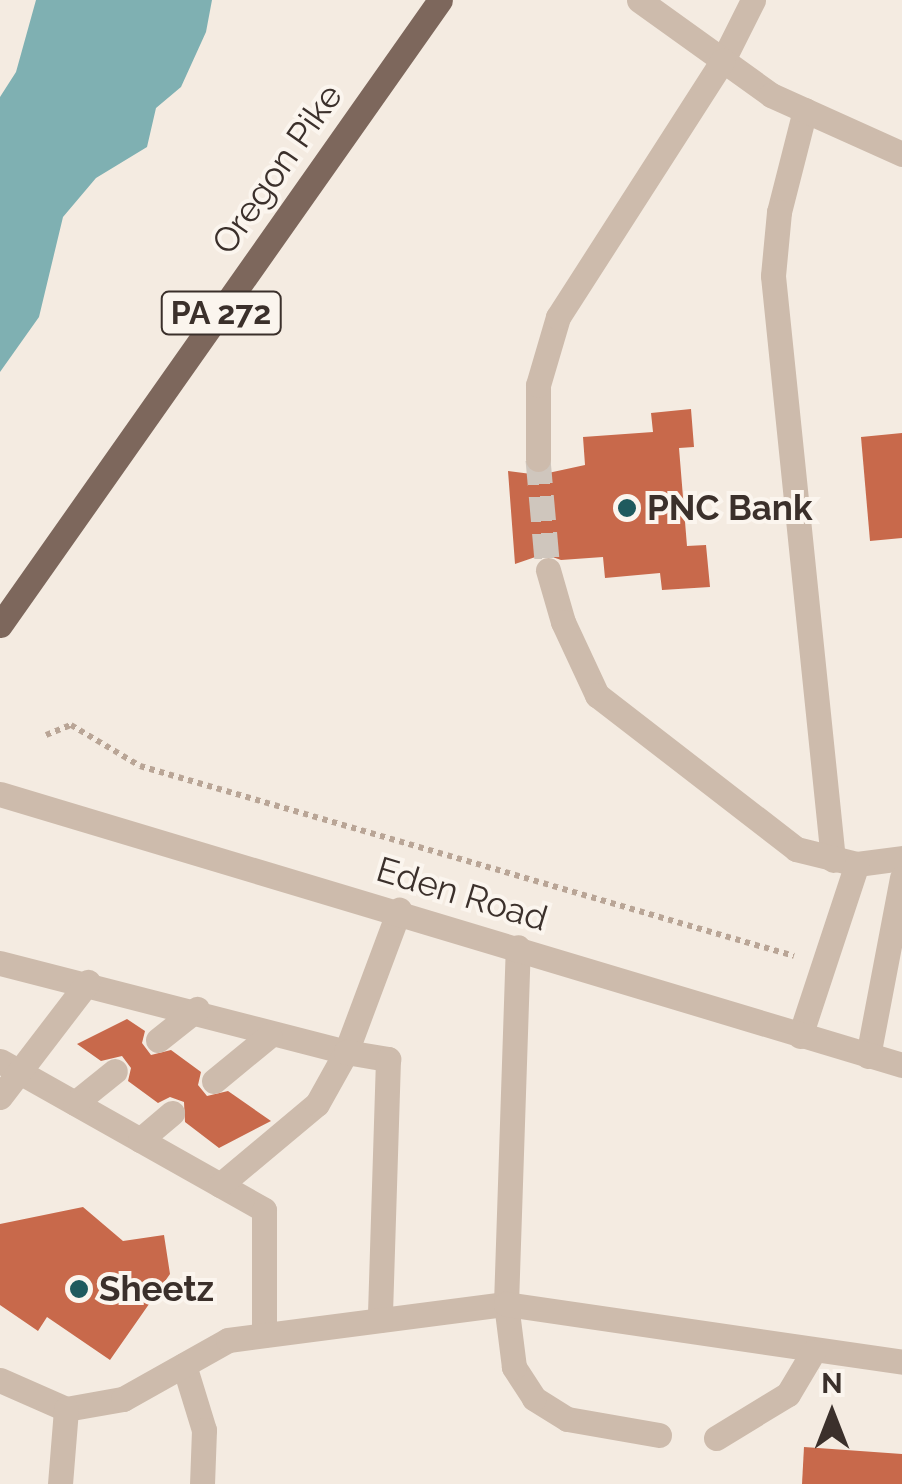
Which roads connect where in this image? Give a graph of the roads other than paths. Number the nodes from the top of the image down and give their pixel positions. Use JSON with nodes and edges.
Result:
{"nodes":[{"id":1,"x":440,"y":0,"type":"edge"},
{"id":2,"x":639,"y":0,"type":"edge"},
{"id":3,"x":753,"y":0,"type":"edge"},
{"id":4,"x":723,"y":60,"type":"junction"},
{"id":5,"x":805,"y":110,"type":"junction"},
{"id":6,"x":902,"y":154,"type":"edge"},
{"id":7,"x":538,"y":460,"type":"tunnel mouth"},
{"id":8,"x":548,"y":570,"type":"tunnel mouth"},
{"id":9,"x":0,"y":625,"type":"edge"},
{"id":10,"x":0,"y":794,"type":"edge"},
{"id":11,"x":902,"y":858,"type":"edge"},
{"id":12,"x":845,"y":862,"type":"junction"},
{"id":13,"x":902,"y":878,"type":"edge"},
{"id":14,"x":399,"y":910,"type":"junction"},
{"id":15,"x":518,"y":947,"type":"junction"},
{"id":16,"x":0,"y":963,"type":"edge"},
{"id":17,"x":88,"y":982,"type":"junction"},
{"id":18,"x":197,"y":1009,"type":"junction"},
{"id":19,"x":270,"y":1035,"type":"junction"},
{"id":20,"x":800,"y":1036,"type":"junction"},
{"id":21,"x":158,"y":1040,"type":"dead end"},
{"id":22,"x":346,"y":1052,"type":"junction"},
{"id":23,"x":868,"y":1056,"type":"junction"},
{"id":24,"x":10,"y":1066,"type":"edge"},
{"id":25,"x":902,"y":1066,"type":"edge"},
{"id":26,"x":115,"y":1071,"type":"dead end"},
{"id":27,"x":214,"y":1081,"type":"dead end"},
{"id":28,"x":0,"y":1097,"type":"edge"},
{"id":29,"x":75,"y":1103,"type":"junction"},
{"id":30,"x":172,"y":1113,"type":"dead end"},
{"id":31,"x":140,"y":1140,"type":"junction"},
{"id":32,"x":220,"y":1184,"type":"junction"},
{"id":33,"x":506,"y":1304,"type":"junction"},
{"id":34,"x":380,"y":1320,"type":"junction"},
{"id":35,"x":264,"y":1336,"type":"junction"},
{"id":36,"x":812,"y":1352,"type":"junction"},
{"id":37,"x":902,"y":1362,"type":"edge"},
{"id":38,"x":184,"y":1365,"type":"junction"},
{"id":39,"x":0,"y":1380,"type":"edge"},
{"id":40,"x":66,"y":1409,"type":"junction"},
{"id":41,"x":660,"y":1436,"type":"dead end"},
{"id":42,"x":716,"y":1438,"type":"dead end"},
{"id":43,"x":60,"y":1484,"type":"edge"},
{"id":44,"x":202,"y":1484,"type":"edge"}],
"edges":[{"from":1,"to":9,"type":"main road","name":"Oregon Pike","number":"PA 272"},
{"from":2,"to":4,"type":"street"},
{"from":3,"to":4,"type":"street"},
{"from":4,"to":5,"type":"street"},
{"from":4,"to":7,"type":"street"},
{"from":5,"to":6,"type":"street"},
{"from":5,"to":12,"type":"street"},
{"from":8,"to":12,"type":"street"},
{"from":10,"to":14,"type":"street","name":"Eden Road"},
{"from":11,"to":12,"type":"street"},
{"from":12,"to":20,"type":"street"},
{"from":13,"to":23,"type":"street"},
{"from":14,"to":15,"type":"street","name":"Eden Road"},
{"from":14,"to":22,"type":"street"},
{"from":15,"to":20,"type":"street","name":"Eden Road"},
{"from":15,"to":33,"type":"street"},
{"from":16,"to":17,"type":"street"},
{"from":17,"to":18,"type":"street"},
{"from":17,"to":24,"type":"street"},
{"from":18,"to":19,"type":"street"},
{"from":18,"to":21,"type":"street"},
{"from":19,"to":22,"type":"street"},
{"from":19,"to":27,"type":"street"},
{"from":20,"to":23,"type":"street","name":"Eden Road"},
{"from":22,"to":32,"type":"street"},
{"from":22,"to":34,"type":"street"},
{"from":23,"to":25,"type":"street","name":"Eden Road"},
{"from":24,"to":28,"type":"street"},
{"from":24,"to":29,"type":"street"},
{"from":26,"to":29,"type":"street"},
{"from":29,"to":31,"type":"street"},
{"from":30,"to":31,"type":"street"},
{"from":31,"to":32,"type":"street"},
{"from":32,"to":35,"type":"street"},
{"from":33,"to":34,"type":"street"},
{"from":33,"to":36,"type":"street"},
{"from":33,"to":41,"type":"street"},
{"from":34,"to":35,"type":"street"},
{"from":35,"to":38,"type":"street"},
{"from":36,"to":37,"type":"street"},
{"from":36,"to":42,"type":"street"},
{"from":38,"to":40,"type":"street"},
{"from":38,"to":44,"type":"street"},
{"from":39,"to":40,"type":"street"},
{"from":40,"to":43,"type":"street"}]}
